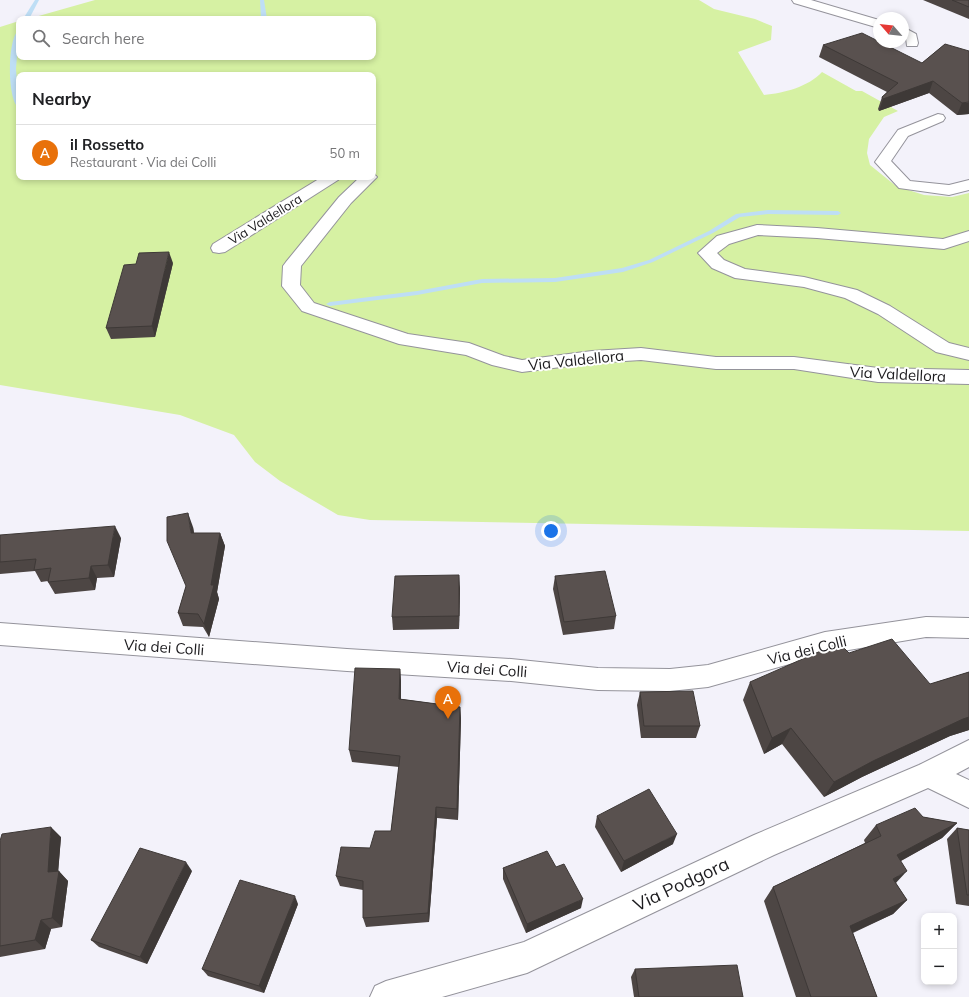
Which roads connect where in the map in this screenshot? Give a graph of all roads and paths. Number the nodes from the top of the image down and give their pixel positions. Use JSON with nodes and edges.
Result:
{"nodes":[{"id":1,"x":798,"y":0,"type":"edge"},
{"id":2,"x":873,"y":22,"type":"edge"},
{"id":3,"x":909,"y":35,"type":"edge"},
{"id":4,"x":912,"y":43,"type":"dead end"},
{"id":5,"x":938,"y":118,"type":"dead end"},
{"id":6,"x":327,"y":180,"type":"edge"},
{"id":7,"x":367,"y":180,"type":"edge"},
{"id":8,"x":969,"y":185,"type":"edge"},
{"id":9,"x":969,"y":236,"type":"edge"},
{"id":10,"x":219,"y":248,"type":"dead end"},
{"id":11,"x":969,"y":354,"type":"edge"},
{"id":12,"x":969,"y":377,"type":"edge"},
{"id":13,"x":969,"y":628,"type":"edge"},
{"id":14,"x":0,"y":634,"type":"edge"},
{"id":15,"x":969,"y":753,"type":"edge"},
{"id":16,"x":929,"y":774,"type":"junction"},
{"id":17,"x":969,"y":795,"type":"edge"},
{"id":18,"x":386,"y":997,"type":"edge"}],
"edges":[{"from":1,"to":2,"type":"street"},
{"from":3,"to":4,"type":"street"},
{"from":5,"to":8,"type":"street"},
{"from":6,"to":10,"type":"street","name":"Via Valdellora"},
{"from":7,"to":12,"type":"street","name":"Via Valdellora"},
{"from":9,"to":11,"type":"street","name":"Via Valdellora"},
{"from":13,"to":14,"type":"street","name":"Via dei Colli"},
{"from":15,"to":16,"type":"street","name":"Via Podgora"},
{"from":16,"to":17,"type":"street"},
{"from":16,"to":18,"type":"street","name":"Via Podgora"}]}
